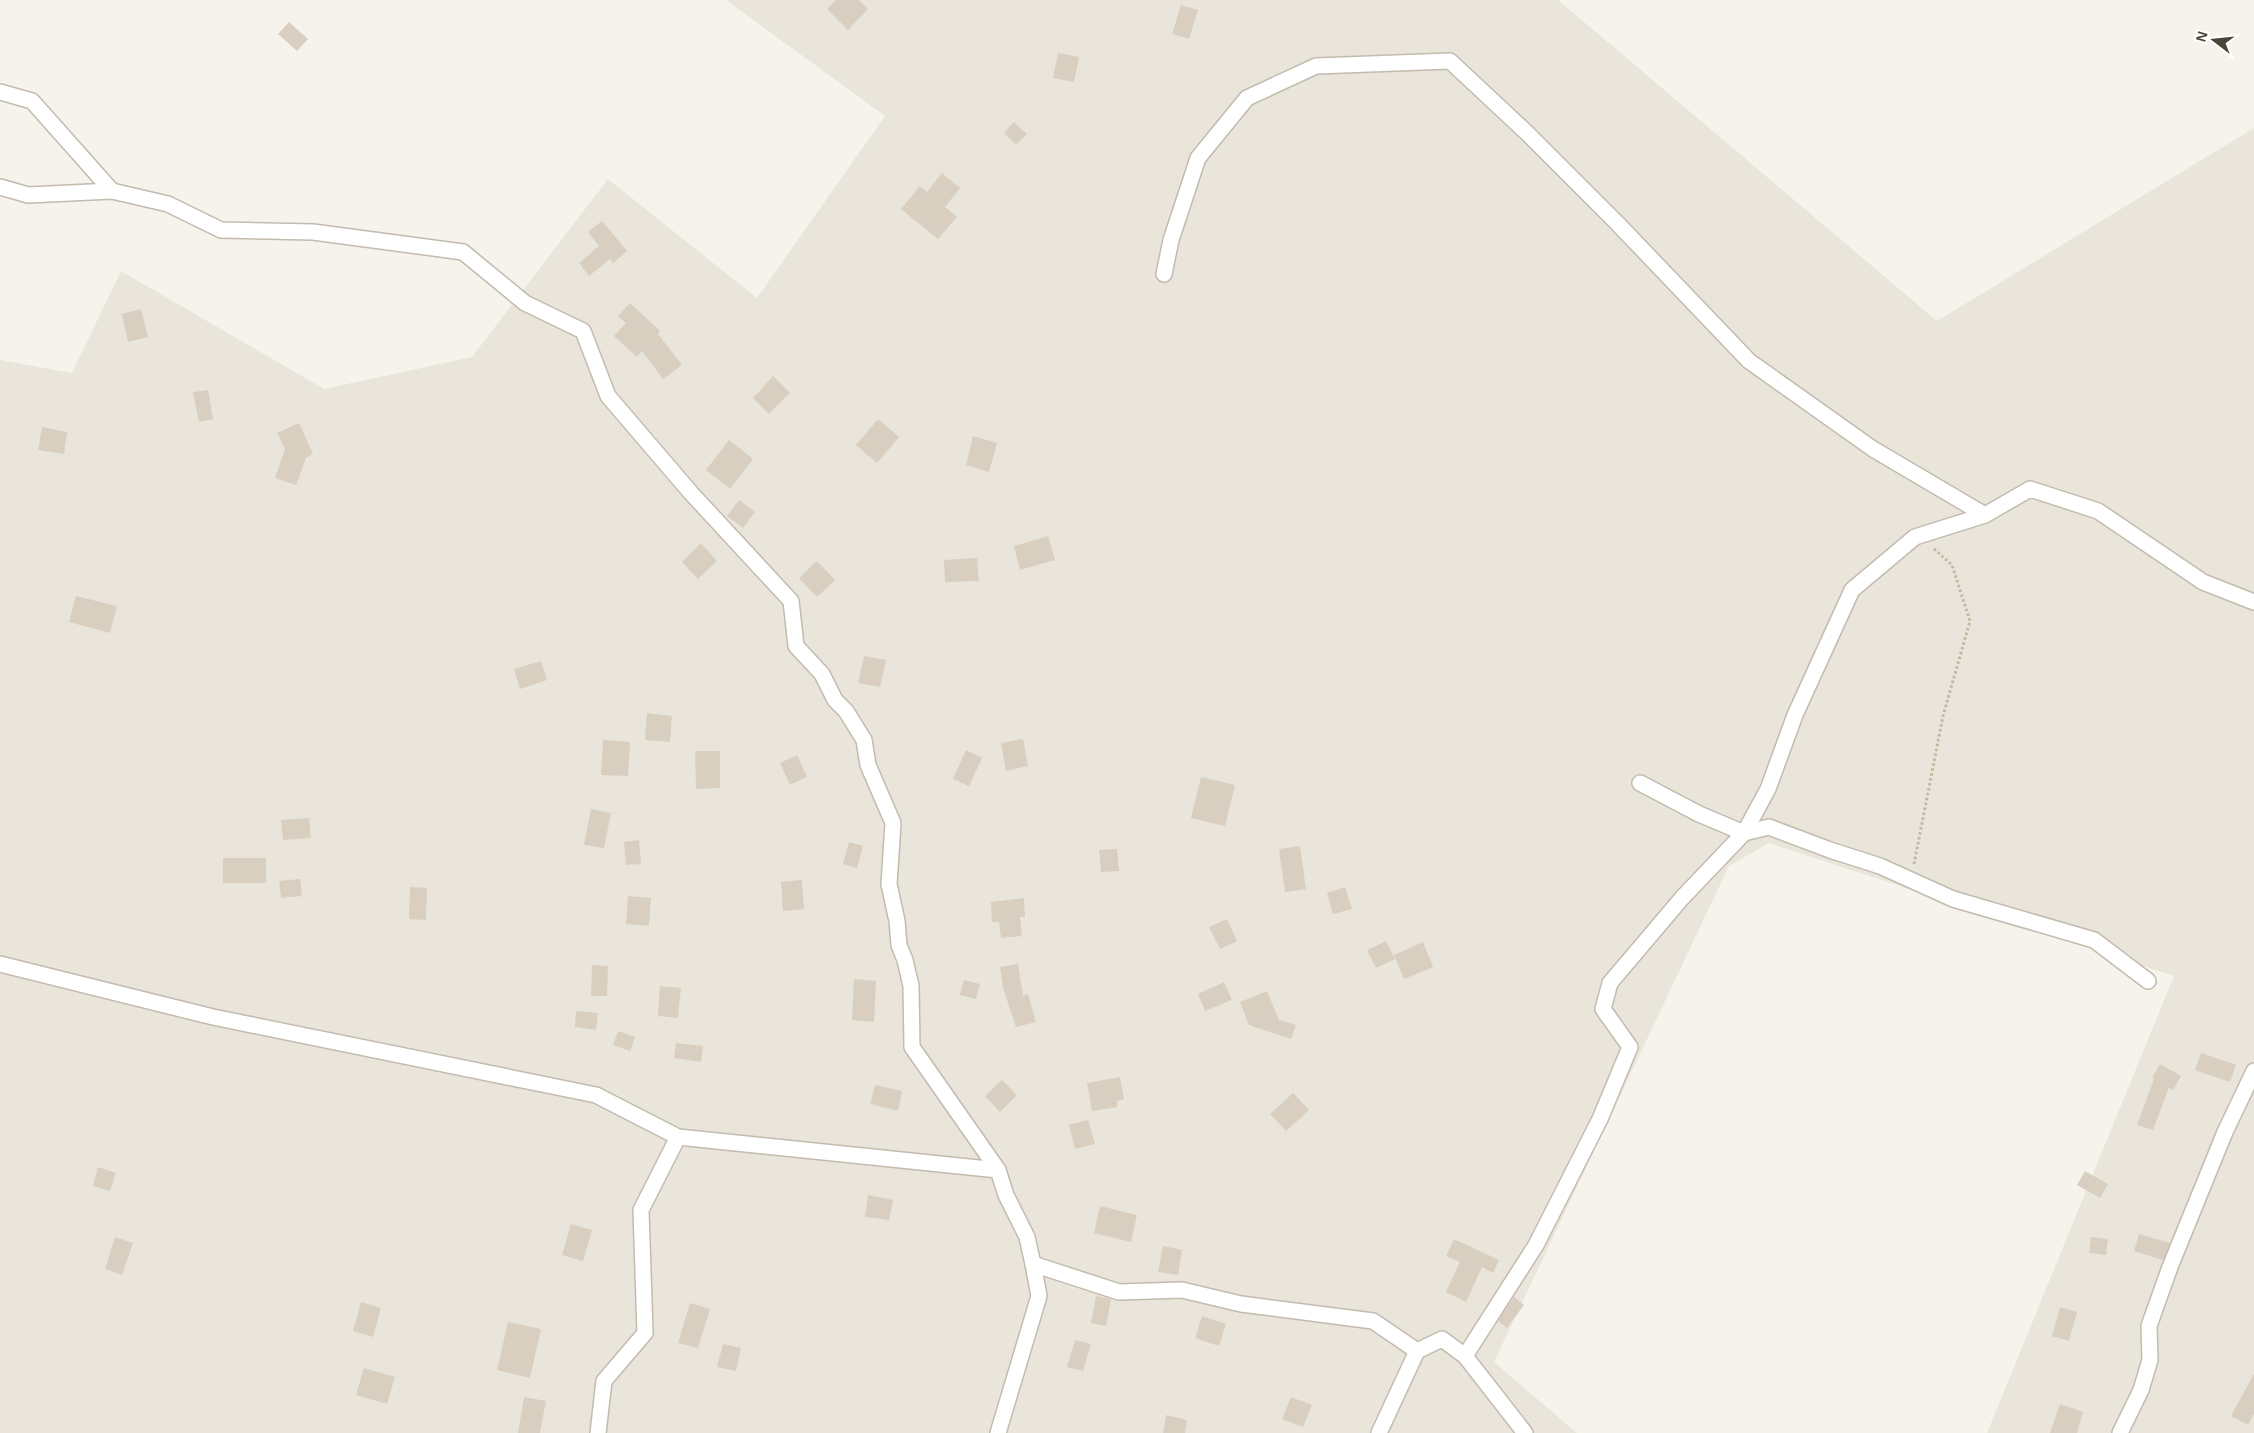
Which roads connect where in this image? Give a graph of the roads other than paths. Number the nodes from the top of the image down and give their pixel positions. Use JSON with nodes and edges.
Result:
{"nodes":[{"id":1,"x":0,"y":92,"type":"edge"},
{"id":2,"x":0,"y":187,"type":"edge"},
{"id":3,"x":112,"y":191,"type":"junction"},
{"id":4,"x":1164,"y":274,"type":"dead end"},
{"id":5,"x":1985,"y":515,"type":"junction"},
{"id":6,"x":2254,"y":602,"type":"edge"},
{"id":7,"x":1640,"y":783,"type":"dead end"},
{"id":8,"x":1744,"y":833,"type":"junction"},
{"id":9,"x":0,"y":964,"type":"edge"},
{"id":10,"x":2148,"y":981,"type":"dead end"},
{"id":11,"x":2254,"y":1071,"type":"edge"},
{"id":12,"x":678,"y":1137,"type":"junction"},
{"id":13,"x":998,"y":1170,"type":"junction"},
{"id":14,"x":1033,"y":1264,"type":"junction"},
{"id":15,"x":1417,"y":1351,"type":"junction"},
{"id":16,"x":1465,"y":1356,"type":"junction"},
{"id":17,"x":598,"y":1433,"type":"edge"},
{"id":18,"x":998,"y":1433,"type":"edge"},
{"id":19,"x":1379,"y":1433,"type":"edge"},
{"id":20,"x":1525,"y":1433,"type":"edge"},
{"id":21,"x":2120,"y":1433,"type":"edge"}],
"edges":[{"from":1,"to":3,"type":"street"},
{"from":2,"to":3,"type":"street"},
{"from":3,"to":13,"type":"street"},
{"from":4,"to":5,"type":"street"},
{"from":5,"to":6,"type":"street"},
{"from":5,"to":8,"type":"street"},
{"from":7,"to":8,"type":"street"},
{"from":8,"to":10,"type":"street"},
{"from":8,"to":16,"type":"street"},
{"from":9,"to":12,"type":"street"},
{"from":11,"to":21,"type":"street"},
{"from":12,"to":13,"type":"street"},
{"from":12,"to":17,"type":"street"},
{"from":13,"to":14,"type":"street"},
{"from":14,"to":15,"type":"street"},
{"from":14,"to":18,"type":"street"},
{"from":15,"to":16,"type":"street"},
{"from":15,"to":19,"type":"street"},
{"from":16,"to":20,"type":"street"}]}
